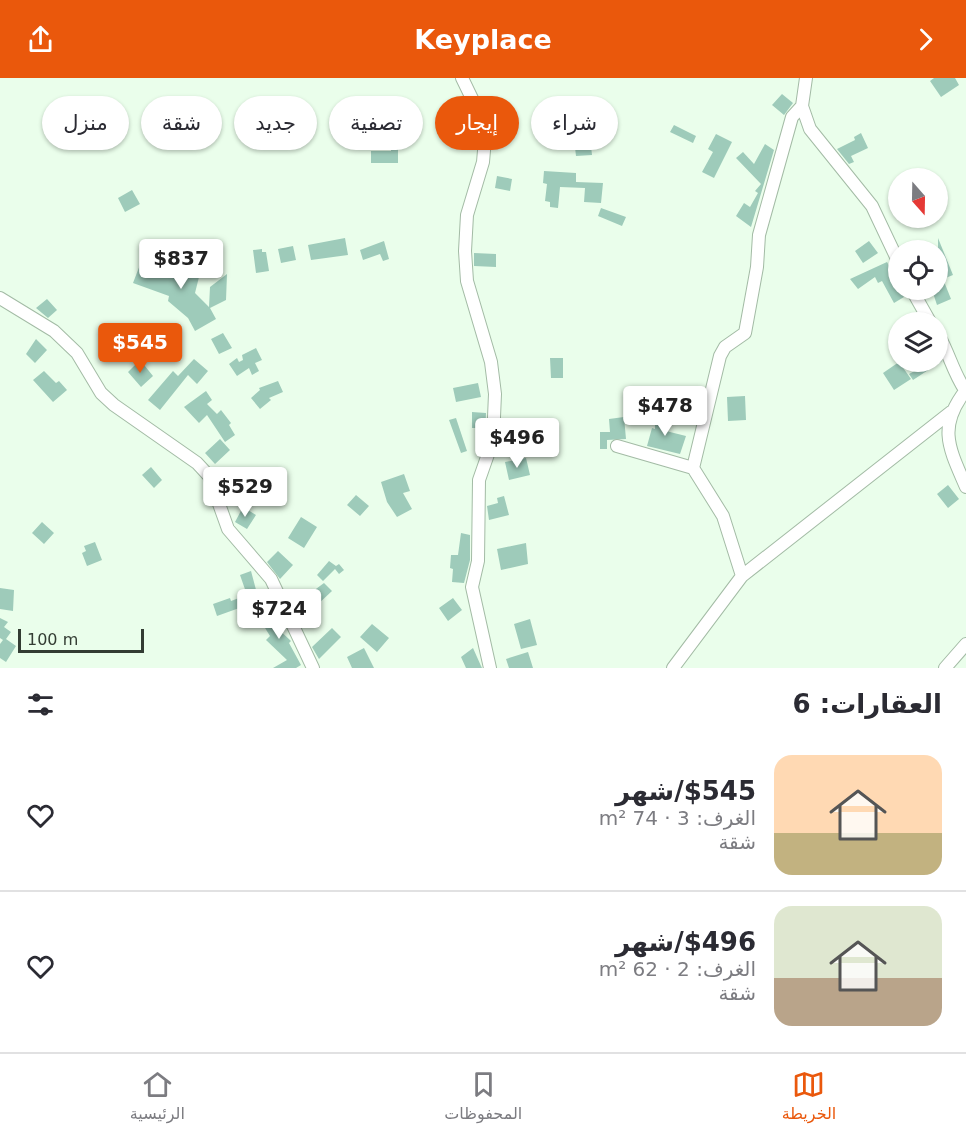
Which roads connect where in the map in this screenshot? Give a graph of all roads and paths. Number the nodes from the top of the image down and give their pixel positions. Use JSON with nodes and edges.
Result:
{"nodes":[{"id":1,"x":462,"y":78,"type":"edge"},
{"id":2,"x":806,"y":78,"type":"edge"},
{"id":3,"x":802,"y":106,"type":"junction"},
{"id":4,"x":889,"y":240,"type":"edge"},
{"id":5,"x":0,"y":298,"type":"edge"},
{"id":6,"x":948,"y":354,"type":"edge"},
{"id":7,"x":966,"y":390,"type":"edge"},
{"id":8,"x":951,"y":412,"type":"junction"},
{"id":9,"x":617,"y":446,"type":"dead end"},
{"id":10,"x":693,"y":468,"type":"junction"},
{"id":11,"x":966,"y":488,"type":"edge"},
{"id":12,"x":742,"y":576,"type":"junction"},
{"id":13,"x":966,"y":644,"type":"edge"},
{"id":14,"x":313,"y":668,"type":"edge"},
{"id":15,"x":490,"y":668,"type":"edge"},
{"id":16,"x":673,"y":668,"type":"edge"},
{"id":17,"x":945,"y":668,"type":"edge"}],
"edges":[{"from":1,"to":15,"type":"street"},
{"from":2,"to":3,"type":"street"},
{"from":3,"to":4,"type":"street"},
{"from":3,"to":10,"type":"street"},
{"from":5,"to":14,"type":"street"},
{"from":6,"to":7,"type":"street"},
{"from":7,"to":8,"type":"street"},
{"from":8,"to":11,"type":"street"},
{"from":8,"to":12,"type":"street"},
{"from":9,"to":10,"type":"street"},
{"from":10,"to":12,"type":"street"},
{"from":12,"to":16,"type":"street"},
{"from":13,"to":17,"type":"street"}]}
